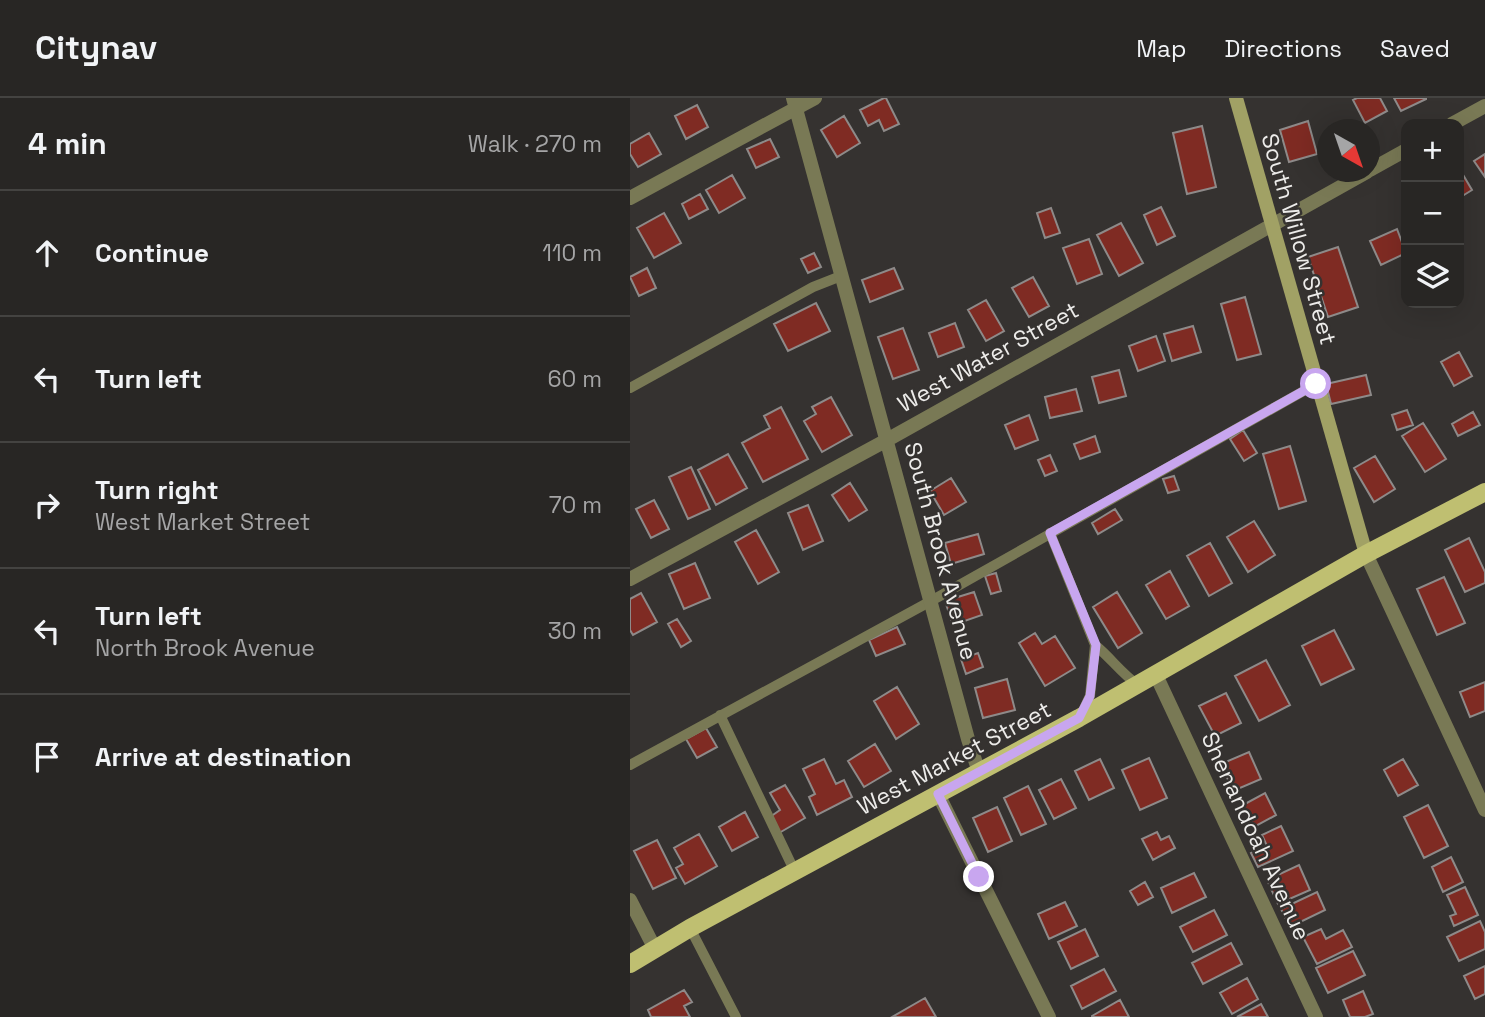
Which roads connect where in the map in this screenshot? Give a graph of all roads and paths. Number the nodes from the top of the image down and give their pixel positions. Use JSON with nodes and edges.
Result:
{"nodes":[{"id":1,"x":814,"y":98,"type":"edge"},
{"id":2,"x":1236,"y":98,"type":"edge"},
{"id":3,"x":795,"y":103,"type":"edge"},
{"id":4,"x":1485,"y":106,"type":"edge"},
{"id":5,"x":1461,"y":119,"type":"edge"},
{"id":6,"x":1401,"y":153,"type":"edge"},
{"id":7,"x":1380,"y":164,"type":"edge"},
{"id":8,"x":1348,"y":182,"type":"edge"},
{"id":9,"x":630,"y":198,"type":"edge"},
{"id":10,"x":1272,"y":225,"type":"junction"},
{"id":11,"x":841,"y":276,"type":"junction"},
{"id":12,"x":1316,"y":384,"type":"junction"},
{"id":13,"x":630,"y":388,"type":"edge"},
{"id":14,"x":887,"y":440,"type":"junction"},
{"id":15,"x":1485,"y":492,"type":"edge"},
{"id":16,"x":1050,"y":533,"type":"junction"},
{"id":17,"x":1366,"y":554,"type":"junction"},
{"id":18,"x":630,"y":579,"type":"edge"},
{"id":19,"x":931,"y":601,"type":"junction"},
{"id":20,"x":1096,"y":645,"type":"junction"},
{"id":21,"x":1156,"y":675,"type":"junction"},
{"id":22,"x":1138,"y":685,"type":"junction"},
{"id":23,"x":720,"y":715,"type":"junction"},
{"id":24,"x":1079,"y":718,"type":"junction"},
{"id":25,"x":630,"y":765,"type":"edge"},
{"id":26,"x":979,"y":772,"type":"junction"},
{"id":27,"x":938,"y":794,"type":"junction"},
{"id":28,"x":1485,"y":810,"type":"edge"},
{"id":29,"x":795,"y":872,"type":"junction"},
{"id":30,"x":630,"y":900,"type":"edge"},
{"id":31,"x":690,"y":928,"type":"junction"},
{"id":32,"x":655,"y":949,"type":"junction"},
{"id":33,"x":630,"y":964,"type":"edge"},
{"id":34,"x":736,"y":1017,"type":"edge"},
{"id":35,"x":1049,"y":1017,"type":"edge"},
{"id":36,"x":1316,"y":1017,"type":"edge"}],
"edges":[{"from":1,"to":3,"type":"street"},
{"from":2,"to":10,"type":"street","name":"South Willow Street"},
{"from":3,"to":9,"type":"street"},
{"from":3,"to":11,"type":"street","name":"South Brook Avenue"},
{"from":4,"to":5,"type":"street"},
{"from":6,"to":7,"type":"street","name":"West Water Street"},
{"from":8,"to":10,"type":"street","name":"West Water Street"},
{"from":10,"to":12,"type":"street","name":"South Willow Street"},
{"from":10,"to":14,"type":"street","name":"West Water Street"},
{"from":11,"to":13,"type":"lane"},
{"from":11,"to":14,"type":"street","name":"South Brook Avenue"},
{"from":12,"to":16,"type":"lane"},
{"from":12,"to":17,"type":"street","name":"South Willow Street"},
{"from":14,"to":18,"type":"street","name":"West Water Street"},
{"from":14,"to":19,"type":"street","name":"South Brook Avenue"},
{"from":15,"to":17,"type":"main road","name":"West Market Street"},
{"from":16,"to":19,"type":"lane"},
{"from":16,"to":20,"type":"lane"},
{"from":17,"to":21,"type":"main road","name":"West Market Street"},
{"from":17,"to":28,"type":"street"},
{"from":19,"to":23,"type":"lane"},
{"from":19,"to":26,"type":"street","name":"South Brook Avenue"},
{"from":20,"to":22,"type":"lane"},
{"from":20,"to":24,"type":"lane"},
{"from":21,"to":22,"type":"main road","name":"West Market Street"},
{"from":21,"to":36,"type":"street","name":"Shenandoah Avenue"},
{"from":22,"to":24,"type":"main road","name":"West Market Street"},
{"from":23,"to":25,"type":"lane"},
{"from":23,"to":29,"type":"lane"},
{"from":24,"to":26,"type":"main road","name":"West Market Street"},
{"from":26,"to":27,"type":"main road","name":"West Market Street"},
{"from":27,"to":29,"type":"main road","name":"West Market Street"},
{"from":27,"to":35,"type":"street"},
{"from":29,"to":31,"type":"main road","name":"West Market Street"},
{"from":30,"to":32,"type":"street"},
{"from":31,"to":32,"type":"main road","name":"West Market Street"},
{"from":31,"to":34,"type":"lane"},
{"from":32,"to":33,"type":"main road","name":"West Market Street"}]}
